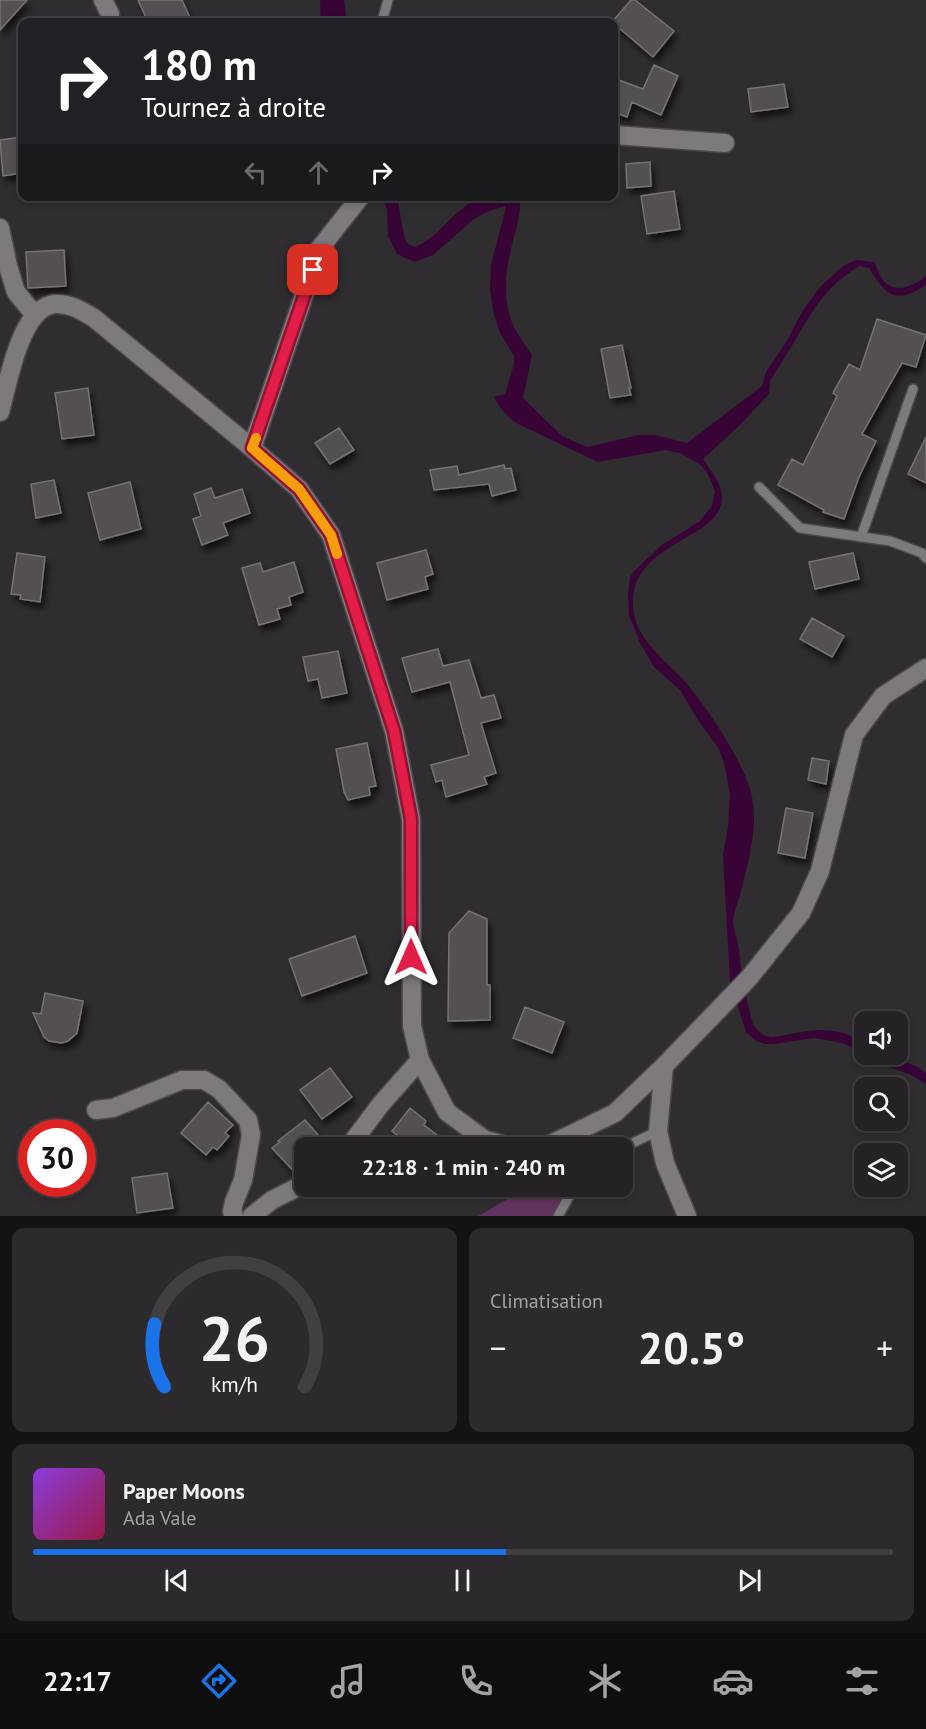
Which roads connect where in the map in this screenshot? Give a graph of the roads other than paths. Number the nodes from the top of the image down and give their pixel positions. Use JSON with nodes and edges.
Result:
{"nodes":[{"id":1,"x":388,"y":0,"type":"edge"},
{"id":2,"x":383,"y":18,"type":"edge"},
{"id":3,"x":618,"y":135,"type":"edge"},
{"id":4,"x":725,"y":143,"type":"dead end"},
{"id":5,"x":357,"y":201,"type":"edge"},
{"id":6,"x":0,"y":228,"type":"edge"},
{"id":7,"x":34,"y":315,"type":"junction"},
{"id":8,"x":914,"y":388,"type":"dead end"},
{"id":9,"x":0,"y":412,"type":"edge"},
{"id":10,"x":252,"y":448,"type":"junction"},
{"id":11,"x":759,"y":487,"type":"dead end"},
{"id":12,"x":861,"y":537,"type":"junction"},
{"id":13,"x":926,"y":558,"type":"edge"},
{"id":14,"x":926,"y":668,"type":"edge"},
{"id":15,"x":420,"y":1060,"type":"junction"},
{"id":16,"x":664,"y":1066,"type":"junction"},
{"id":17,"x":96,"y":1110,"type":"dead end"},
{"id":18,"x":658,"y":1131,"type":"junction"},
{"id":19,"x":356,"y":1137,"type":"edge"},
{"id":20,"x":480,"y":1137,"type":"edge"},
{"id":21,"x":566,"y":1137,"type":"edge"},
{"id":22,"x":633,"y":1143,"type":"edge"},
{"id":23,"x":294,"y":1189,"type":"edge"},
{"id":24,"x":569,"y":1197,"type":"edge"},
{"id":25,"x":234,"y":1216,"type":"edge"},
{"id":26,"x":252,"y":1216,"type":"edge"},
{"id":27,"x":558,"y":1216,"type":"edge"},
{"id":28,"x":687,"y":1216,"type":"edge"}],
"edges":[{"from":1,"to":2,"type":"lane"},
{"from":3,"to":4,"type":"street"},
{"from":5,"to":10,"type":"street"},
{"from":6,"to":7,"type":"street"},
{"from":7,"to":9,"type":"street"},
{"from":7,"to":10,"type":"street"},
{"from":8,"to":12,"type":"lane"},
{"from":10,"to":15,"type":"street"},
{"from":11,"to":12,"type":"lane"},
{"from":12,"to":13,"type":"lane"},
{"from":14,"to":16,"type":"street"},
{"from":15,"to":19,"type":"street"},
{"from":15,"to":20,"type":"street"},
{"from":16,"to":18,"type":"street"},
{"from":16,"to":21,"type":"street"},
{"from":17,"to":25,"type":"street"},
{"from":18,"to":22,"type":"lane"},
{"from":18,"to":28,"type":"street"},
{"from":23,"to":26,"type":"street"},
{"from":24,"to":27,"type":"lane"}]}
